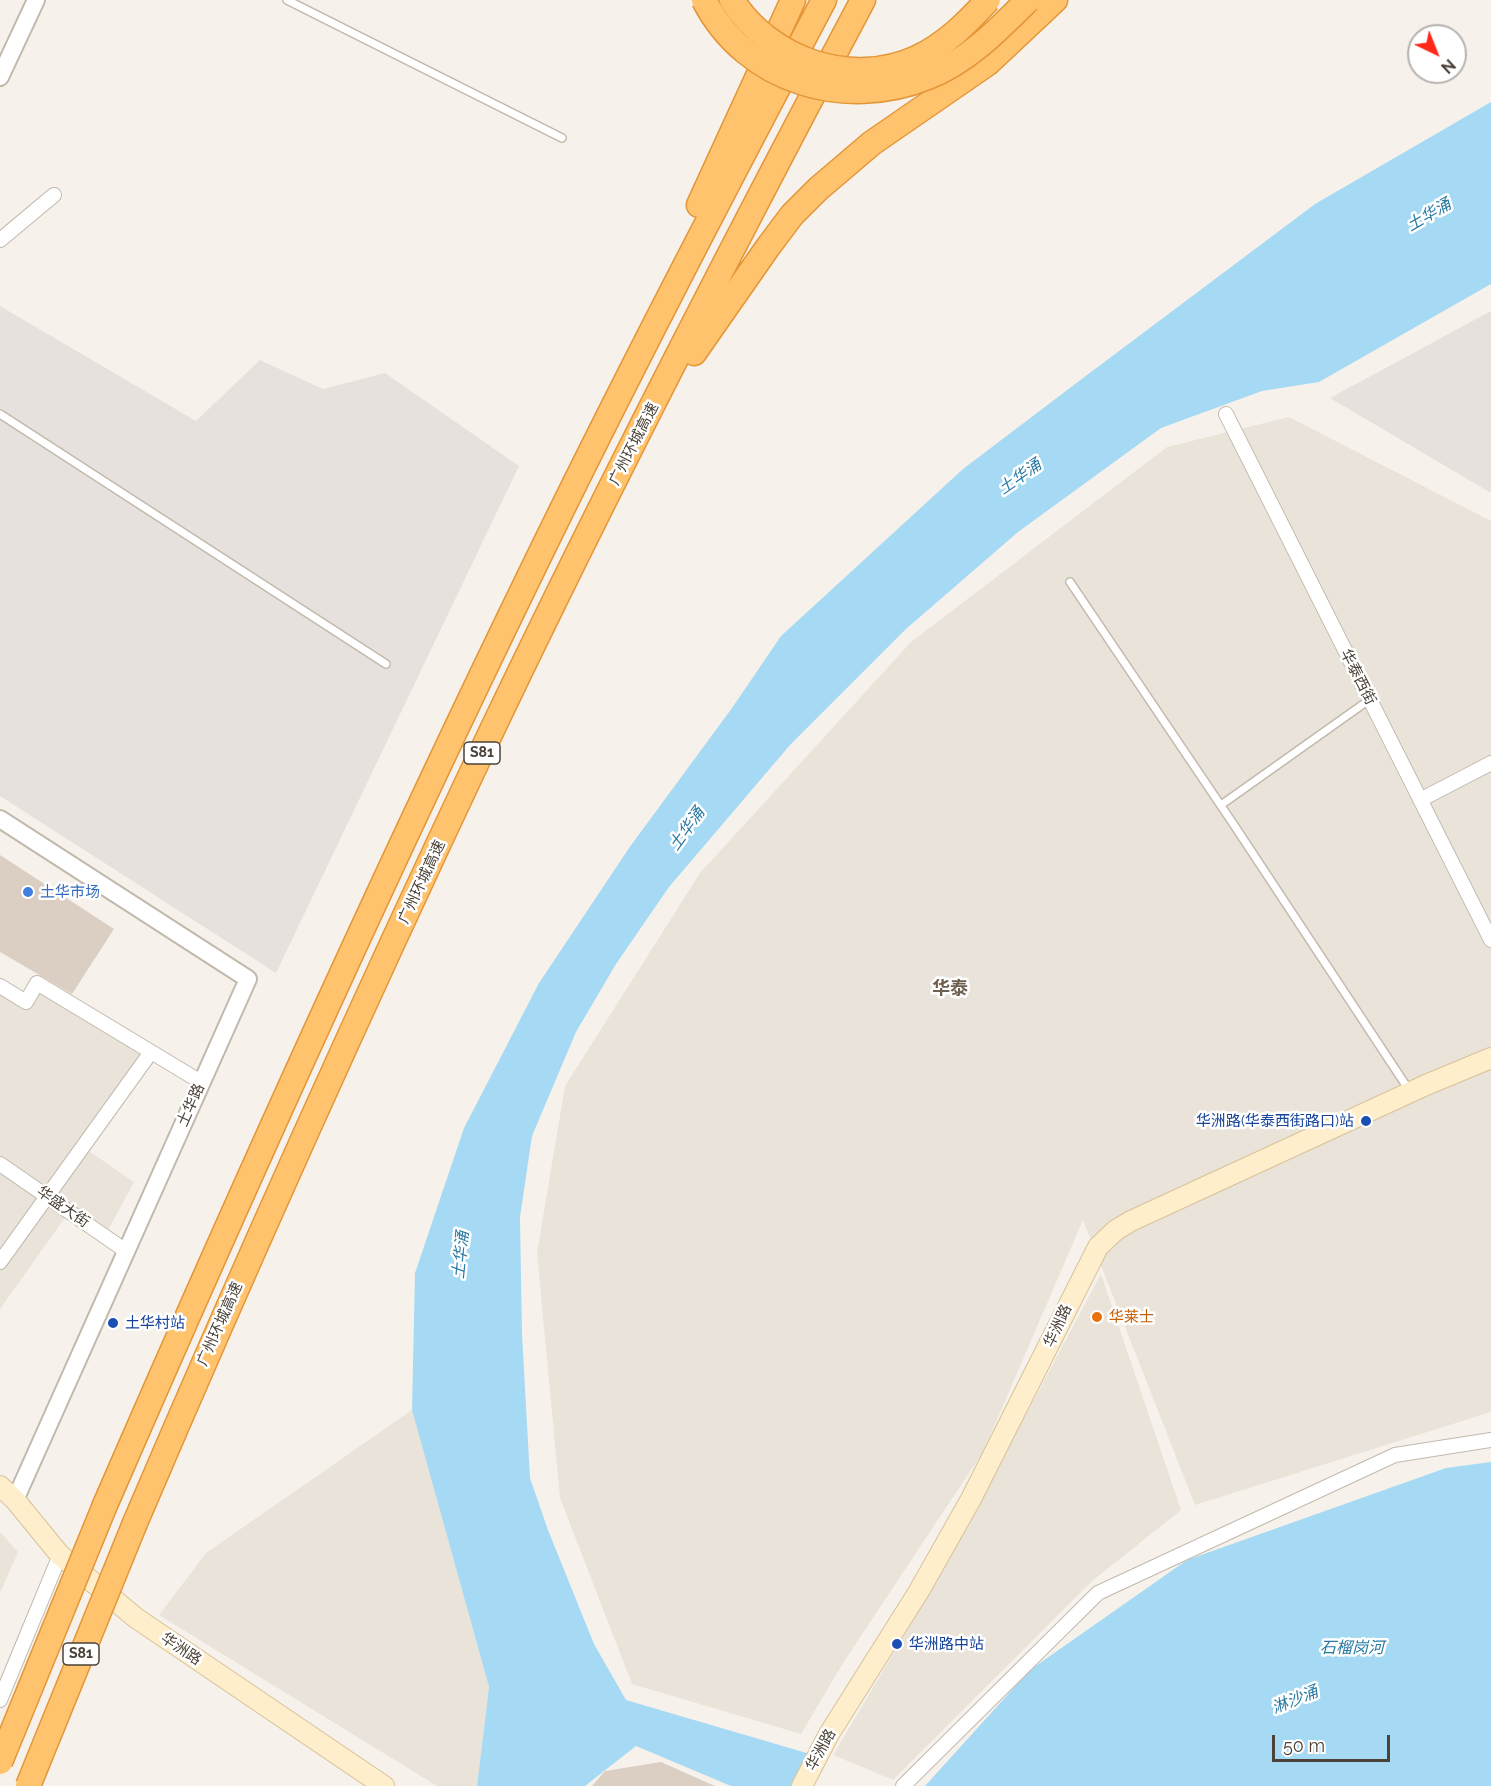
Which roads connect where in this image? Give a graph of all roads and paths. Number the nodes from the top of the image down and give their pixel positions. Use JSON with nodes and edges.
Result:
{"nodes":[{"id":1,"x":36,"y":0,"type":"edge"},
{"id":2,"x":287,"y":0,"type":"edge"},
{"id":3,"x":704,"y":0,"type":"edge"},
{"id":4,"x":732,"y":0,"type":"edge"},
{"id":5,"x":793,"y":0,"type":"edge"},
{"id":6,"x":824,"y":0,"type":"edge"},
{"id":7,"x":863,"y":0,"type":"edge"},
{"id":8,"x":987,"y":0,"type":"edge"},
{"id":9,"x":1028,"y":0,"type":"edge"},
{"id":10,"x":1055,"y":0,"type":"edge"},
{"id":11,"x":0,"y":77,"type":"edge"},
{"id":12,"x":562,"y":138,"type":"dead end"},
{"id":13,"x":54,"y":195,"type":"dead end"},
{"id":14,"x":0,"y":240,"type":"edge"},
{"id":15,"x":0,"y":414,"type":"edge"},
{"id":16,"x":1226,"y":414,"type":"dead end"},
{"id":17,"x":532,"y":571,"type":"junction"},
{"id":18,"x":569,"y":574,"type":"junction"},
{"id":19,"x":1070,"y":582,"type":"dead end"},
{"id":20,"x":386,"y":664,"type":"dead end"},
{"id":21,"x":1370,"y":700,"type":"junction"},
{"id":22,"x":1491,"y":763,"type":"edge"},
{"id":23,"x":1420,"y":800,"type":"junction"},
{"id":24,"x":1221,"y":805,"type":"junction"},
{"id":25,"x":0,"y":819,"type":"edge"},
{"id":26,"x":1491,"y":940,"type":"edge"},
{"id":27,"x":2,"y":992,"type":"edge"},
{"id":28,"x":151,"y":1052,"type":"junction"},
{"id":29,"x":1491,"y":1058,"type":"edge"},
{"id":30,"x":201,"y":1082,"type":"junction"},
{"id":31,"x":1411,"y":1092,"type":"junction"},
{"id":32,"x":0,"y":1164,"type":"edge"},
{"id":33,"x":47,"y":1197,"type":"junction"},
{"id":34,"x":126,"y":1251,"type":"junction"},
{"id":35,"x":0,"y":1262,"type":"edge"},
{"id":36,"x":1491,"y":1440,"type":"edge"},
{"id":37,"x":0,"y":1486,"type":"edge"},
{"id":38,"x":15,"y":1500,"type":"junction"},
{"id":39,"x":60,"y":1555,"type":"junction"},
{"id":40,"x":0,"y":1700,"type":"edge"},
{"id":41,"x":0,"y":1762,"type":"edge"},
{"id":42,"x":28,"y":1786,"type":"edge"},
{"id":43,"x":384,"y":1786,"type":"edge"},
{"id":44,"x":802,"y":1786,"type":"edge"},
{"id":45,"x":903,"y":1786,"type":"edge"}],
"edges":[{"from":1,"to":11,"type":"street"},
{"from":2,"to":12,"type":"lane"},
{"from":3,"to":9,"type":"highway","bridge":true},
{"from":4,"to":8,"type":"highway","bridge":true},
{"from":5,"to":17,"type":"highway"},
{"from":6,"to":17,"type":"highway","number":"S81"},
{"from":7,"to":18,"type":"highway","name":"广州环城高速","number":"S81"},
{"from":10,"to":18,"type":"highway"},
{"from":13,"to":14,"type":"street"},
{"from":15,"to":20,"type":"lane"},
{"from":16,"to":21,"type":"street","name":"华泰西街"},
{"from":17,"to":41,"type":"highway","number":"S81","bridge":true},
{"from":18,"to":42,"type":"highway","name":"广州环城高速","number":"S81","bridge":true},
{"from":19,"to":24,"type":"lane"},
{"from":21,"to":23,"type":"street","name":"华泰西街"},
{"from":21,"to":24,"type":"lane"},
{"from":22,"to":23,"type":"street"},
{"from":23,"to":26,"type":"street","name":"华泰西街"},
{"from":24,"to":31,"type":"lane"},
{"from":25,"to":30,"type":"street","name":"土华路"},
{"from":27,"to":28,"type":"street"},
{"from":28,"to":30,"type":"street"},
{"from":28,"to":33,"type":"street"},
{"from":29,"to":31,"type":"main road","name":"华洲路"},
{"from":30,"to":34,"type":"street","name":"土华路"},
{"from":31,"to":44,"type":"main road","name":"华洲路"},
{"from":32,"to":33,"type":"street","name":"华盛大街"},
{"from":33,"to":34,"type":"street","name":"华盛大街"},
{"from":33,"to":35,"type":"street"},
{"from":34,"to":38,"type":"street","name":"土华路"},
{"from":36,"to":45,"type":"street"},
{"from":37,"to":38,"type":"main road","name":"华洲路"},
{"from":38,"to":39,"type":"main road","name":"华洲路"},
{"from":39,"to":40,"type":"street"},
{"from":39,"to":43,"type":"main road","name":"华洲路"}]}
